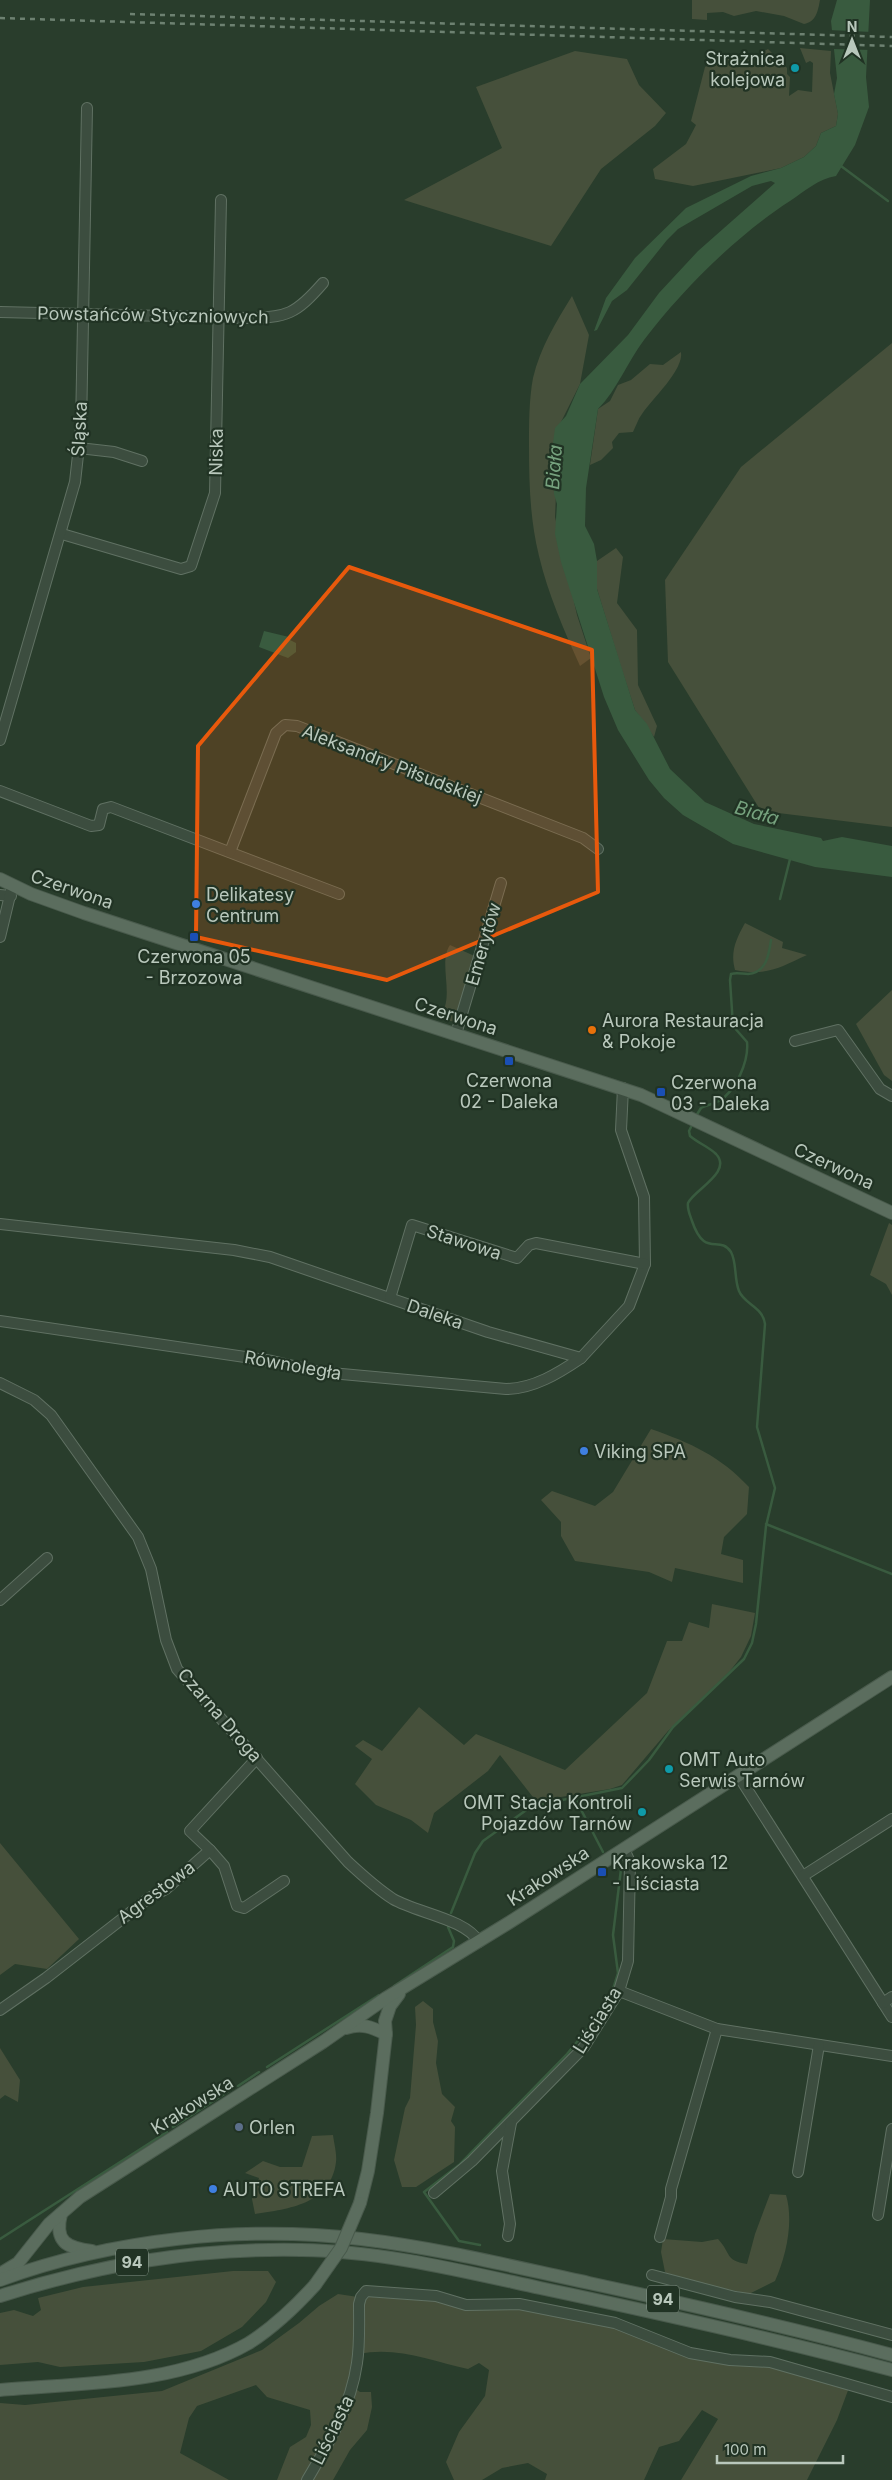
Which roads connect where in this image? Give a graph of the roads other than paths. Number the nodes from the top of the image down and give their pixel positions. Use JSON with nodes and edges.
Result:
{"nodes":[{"id":1,"x":87,"y":108,"type":"dead end"},
{"id":2,"x":221,"y":200,"type":"dead end"},
{"id":3,"x":323,"y":283,"type":"dead end"},
{"id":4,"x":0,"y":312,"type":"edge"},
{"id":5,"x":83,"y":315,"type":"junction"},
{"id":6,"x":219,"y":318,"type":"junction"},
{"id":7,"x":79,"y":448,"type":"junction"},
{"id":8,"x":142,"y":461,"type":"dead end"},
{"id":9,"x":62,"y":534,"type":"junction"},
{"id":10,"x":0,"y":740,"type":"edge"},
{"id":11,"x":0,"y":791,"type":"edge"},
{"id":12,"x":598,"y":848,"type":"dead end"},
{"id":13,"x":230,"y":852,"type":"junction"},
{"id":14,"x":0,"y":879,"type":"edge"},
{"id":15,"x":501,"y":883,"type":"dead end"},
{"id":16,"x":8,"y":893,"type":"edge"},
{"id":17,"x":339,"y":894,"type":"dead end"},
{"id":18,"x":0,"y":937,"type":"edge"},
{"id":19,"x":456,"y":1034,"type":"junction"},
{"id":20,"x":795,"y":1041,"type":"dead end"},
{"id":21,"x":623,"y":1088,"type":"junction"},
{"id":22,"x":892,"y":1096,"type":"edge"},
{"id":23,"x":892,"y":1213,"type":"edge"},
{"id":24,"x":0,"y":1224,"type":"edge"},
{"id":25,"x":645,"y":1264,"type":"junction"},
{"id":26,"x":390,"y":1298,"type":"junction"},
{"id":27,"x":0,"y":1321,"type":"edge"},
{"id":28,"x":581,"y":1358,"type":"junction"},
{"id":29,"x":0,"y":1383,"type":"edge"},
{"id":30,"x":47,"y":1558,"type":"dead end"},
{"id":31,"x":0,"y":1600,"type":"edge"},
{"id":32,"x":892,"y":1677,"type":"edge"},
{"id":33,"x":257,"y":1758,"type":"junction"},
{"id":34,"x":738,"y":1776,"type":"junction"},
{"id":35,"x":892,"y":1819,"type":"edge"},
{"id":36,"x":624,"y":1848,"type":"junction"},
{"id":37,"x":210,"y":1850,"type":"junction"},
{"id":38,"x":803,"y":1876,"type":"junction"},
{"id":39,"x":284,"y":1881,"type":"dead end"},
{"id":40,"x":479,"y":1942,"type":"junction"},
{"id":41,"x":426,"y":1976,"type":"junction"},
{"id":42,"x":401,"y":1990,"type":"junction"},
{"id":43,"x":619,"y":1991,"type":"junction"},
{"id":44,"x":888,"y":2000,"type":"edge"},
{"id":45,"x":0,"y":2010,"type":"edge"},
{"id":46,"x":892,"y":2017,"type":"edge"},
{"id":47,"x":354,"y":2020,"type":"junction"},
{"id":48,"x":343,"y":2029,"type":"junction"},
{"id":49,"x":717,"y":2029,"type":"junction"},
{"id":50,"x":386,"y":2034,"type":"junction"},
{"id":51,"x":820,"y":2045,"type":"junction"},
{"id":52,"x":892,"y":2056,"type":"edge"},
{"id":53,"x":512,"y":2122,"type":"junction"},
{"id":54,"x":892,"y":2129,"type":"edge"},
{"id":55,"x":798,"y":2172,"type":"dead end"},
{"id":56,"x":434,"y":2193,"type":"dead end"},
{"id":57,"x":61,"y":2214,"type":"junction"},
{"id":58,"x":878,"y":2215,"type":"dead end"},
{"id":59,"x":508,"y":2236,"type":"dead end"},
{"id":60,"x":660,"y":2237,"type":"dead end"},
{"id":61,"x":115,"y":2249,"type":"junction"},
{"id":62,"x":0,"y":2274,"type":"edge"},
{"id":63,"x":652,"y":2275,"type":"dead end"},
{"id":64,"x":0,"y":2280,"type":"edge"},
{"id":65,"x":0,"y":2296,"type":"edge"},
{"id":66,"x":892,"y":2336,"type":"edge"},
{"id":67,"x":892,"y":2354,"type":"edge"},
{"id":68,"x":892,"y":2370,"type":"edge"},
{"id":69,"x":0,"y":2390,"type":"edge"},
{"id":70,"x":892,"y":2397,"type":"edge"},
{"id":71,"x":307,"y":2480,"type":"edge"}],
"edges":[{"from":1,"to":5,"type":"street","name":"Śląska"},
{"from":2,"to":6,"type":"street","name":"Niska"},
{"from":3,"to":6,"type":"street","name":"Powstańców Styczniowych"},
{"from":4,"to":5,"type":"street","name":"Powstańców Styczniowych"},
{"from":5,"to":6,"type":"street","name":"Powstańców Styczniowych"},
{"from":5,"to":7,"type":"street","name":"Śląska"},
{"from":6,"to":9,"type":"street","name":"Niska"},
{"from":7,"to":8,"type":"street"},
{"from":7,"to":9,"type":"street","name":"Śląska"},
{"from":9,"to":10,"type":"street","name":"Śląska"},
{"from":11,"to":13,"type":"street"},
{"from":12,"to":13,"type":"street","name":"Aleksandry Piłsudskiej"},
{"from":13,"to":17,"type":"street"},
{"from":14,"to":16,"type":"main road","name":"Czerwona"},
{"from":15,"to":19,"type":"street","name":"Emerytów"},
{"from":16,"to":18,"type":"street"},
{"from":16,"to":19,"type":"main road","name":"Czerwona"},
{"from":19,"to":21,"type":"main road","name":"Czerwona"},
{"from":20,"to":22,"type":"street"},
{"from":21,"to":23,"type":"main road","name":"Czerwona"},
{"from":21,"to":25,"type":"street"},
{"from":24,"to":26,"type":"street","name":"Daleka"},
{"from":25,"to":26,"type":"street","name":"Stawowa"},
{"from":25,"to":28,"type":"street"},
{"from":26,"to":28,"type":"street","name":"Daleka"},
{"from":27,"to":28,"type":"street","name":"Równoległa"},
{"from":29,"to":33,"type":"street","name":"Czarna Droga"},
{"from":30,"to":31,"type":"street"},
{"from":32,"to":34,"type":"main road","name":"Krakowska"},
{"from":33,"to":37,"type":"street","name":"Agrestowa"},
{"from":33,"to":40,"type":"street","name":"Czarna Droga"},
{"from":34,"to":36,"type":"main road","name":"Krakowska"},
{"from":34,"to":38,"type":"street"},
{"from":35,"to":38,"type":"street"},
{"from":36,"to":40,"type":"main road","name":"Krakowska"},
{"from":36,"to":43,"type":"street","name":"Liściasta"},
{"from":37,"to":39,"type":"street"},
{"from":37,"to":45,"type":"street","name":"Agrestowa"},
{"from":38,"to":44,"type":"street"},
{"from":40,"to":41,"type":"main road","name":"Krakowska"},
{"from":41,"to":42,"type":"main road","name":"Krakowska"},
{"from":41,"to":50,"type":"main road","name":"Krakowska"},
{"from":42,"to":47,"type":"main road","name":"Krakowska"},
{"from":42,"to":50,"type":"main road","name":"Krakowska"},
{"from":43,"to":49,"type":"street"},
{"from":43,"to":53,"type":"street","name":"Liściasta"},
{"from":44,"to":46,"type":"street"},
{"from":47,"to":48,"type":"main road","name":"Krakowska"},
{"from":47,"to":50,"type":"main road"},
{"from":48,"to":50,"type":"main road","name":"Krakowska"},
{"from":48,"to":57,"type":"main road","name":"Krakowska"},
{"from":49,"to":51,"type":"street"},
{"from":49,"to":60,"type":"street"},
{"from":50,"to":69,"type":"main road","bridge":true},
{"from":51,"to":52,"type":"street"},
{"from":51,"to":55,"type":"street"},
{"from":53,"to":56,"type":"street","name":"Liściasta"},
{"from":53,"to":59,"type":"street"},
{"from":54,"to":58,"type":"street"},
{"from":57,"to":61,"type":"main road"},
{"from":57,"to":62,"type":"main road","name":"Krakowska"},
{"from":61,"to":64,"type":"main road","number":"94"},
{"from":61,"to":67,"type":"main road","number":"94"},
{"from":63,"to":66,"type":"street"},
{"from":65,"to":68,"type":"main road","number":"94"},
{"from":70,"to":71,"type":"street","name":"Liściasta"}]}
